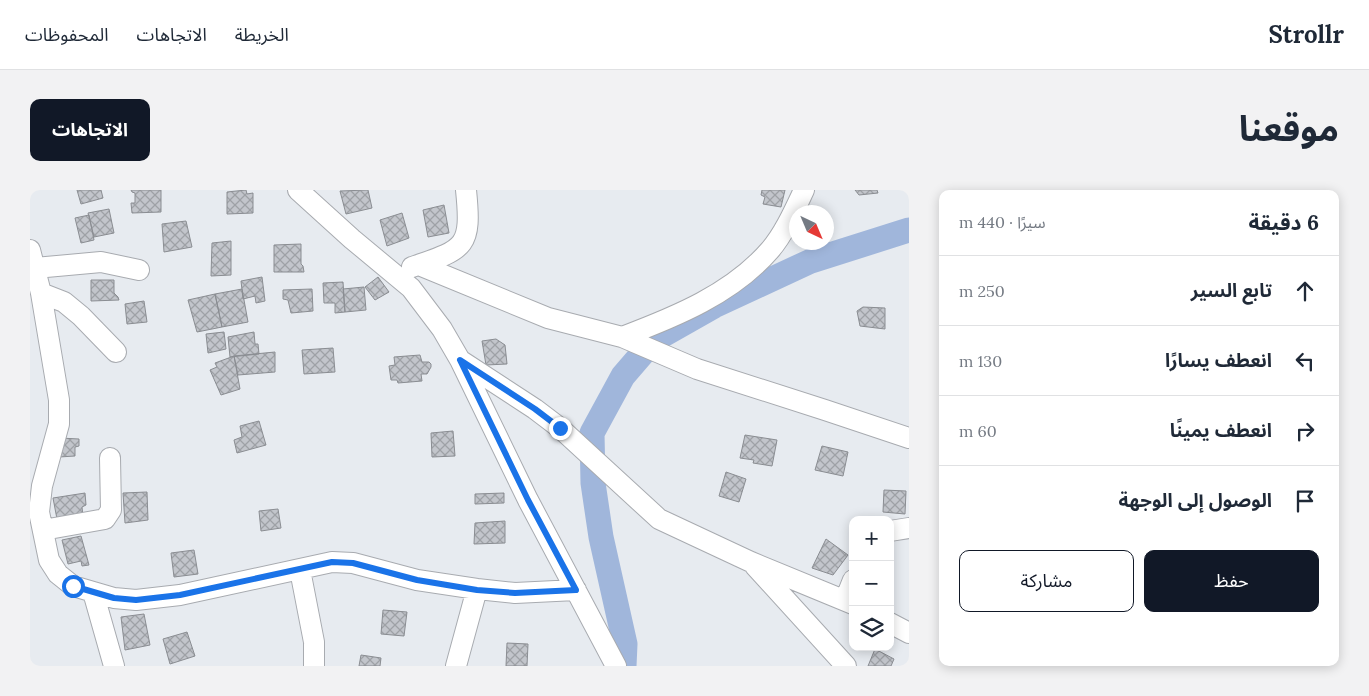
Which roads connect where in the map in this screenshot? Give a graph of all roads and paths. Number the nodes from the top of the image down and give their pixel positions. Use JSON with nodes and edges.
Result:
{"nodes":[{"id":1,"x":298,"y":190,"type":"edge"},
{"id":2,"x":466,"y":190,"type":"edge"},
{"id":3,"x":804,"y":190,"type":"edge"},
{"id":4,"x":33,"y":259,"type":"edge"},
{"id":5,"x":418,"y":265,"type":"junction"},
{"id":6,"x":139,"y":270,"type":"dead end"},
{"id":7,"x":395,"y":273,"type":"junction"},
{"id":8,"x":40,"y":293,"type":"junction"},
{"id":9,"x":37,"y":323,"type":"edge"},
{"id":10,"x":622,"y":337,"type":"junction"},
{"id":11,"x":116,"y":352,"type":"dead end"},
{"id":12,"x":460,"y":360,"type":"junction"},
{"id":13,"x":909,"y":438,"type":"edge"},
{"id":14,"x":110,"y":458,"type":"dead end"},
{"id":15,"x":909,"y":528,"type":"edge"},
{"id":16,"x":43,"y":530,"type":"junction"},
{"id":17,"x":894,"y":530,"type":"edge"},
{"id":18,"x":751,"y":562,"type":"junction"},
{"id":19,"x":300,"y":570,"type":"junction"},
{"id":20,"x":477,"y":590,"type":"junction"},
{"id":21,"x":576,"y":590,"type":"junction"},
{"id":22,"x":93,"y":592,"type":"junction"},
{"id":23,"x":849,"y":602,"type":"edge"},
{"id":24,"x":894,"y":625,"type":"edge"},
{"id":25,"x":909,"y":632,"type":"edge"},
{"id":26,"x":114,"y":666,"type":"edge"},
{"id":27,"x":314,"y":666,"type":"edge"},
{"id":28,"x":456,"y":666,"type":"edge"},
{"id":29,"x":616,"y":666,"type":"edge"},
{"id":30,"x":846,"y":666,"type":"edge"}],
"edges":[{"from":1,"to":7,"type":"street"},
{"from":2,"to":5,"type":"street"},
{"from":3,"to":10,"type":"street"},
{"from":4,"to":6,"type":"street"},
{"from":4,"to":8,"type":"street"},
{"from":5,"to":7,"type":"street"},
{"from":5,"to":10,"type":"street"},
{"from":7,"to":12,"type":"street"},
{"from":8,"to":9,"type":"street"},
{"from":8,"to":11,"type":"street"},
{"from":9,"to":16,"type":"street"},
{"from":10,"to":13,"type":"street"},
{"from":12,"to":18,"type":"street"},
{"from":12,"to":21,"type":"street"},
{"from":14,"to":16,"type":"street"},
{"from":15,"to":17,"type":"street"},
{"from":16,"to":22,"type":"street"},
{"from":18,"to":23,"type":"street"},
{"from":18,"to":30,"type":"street"},
{"from":19,"to":20,"type":"street"},
{"from":19,"to":22,"type":"street"},
{"from":19,"to":27,"type":"street"},
{"from":20,"to":21,"type":"street"},
{"from":20,"to":28,"type":"street"},
{"from":21,"to":29,"type":"street"},
{"from":22,"to":26,"type":"street"},
{"from":24,"to":25,"type":"street"}]}
